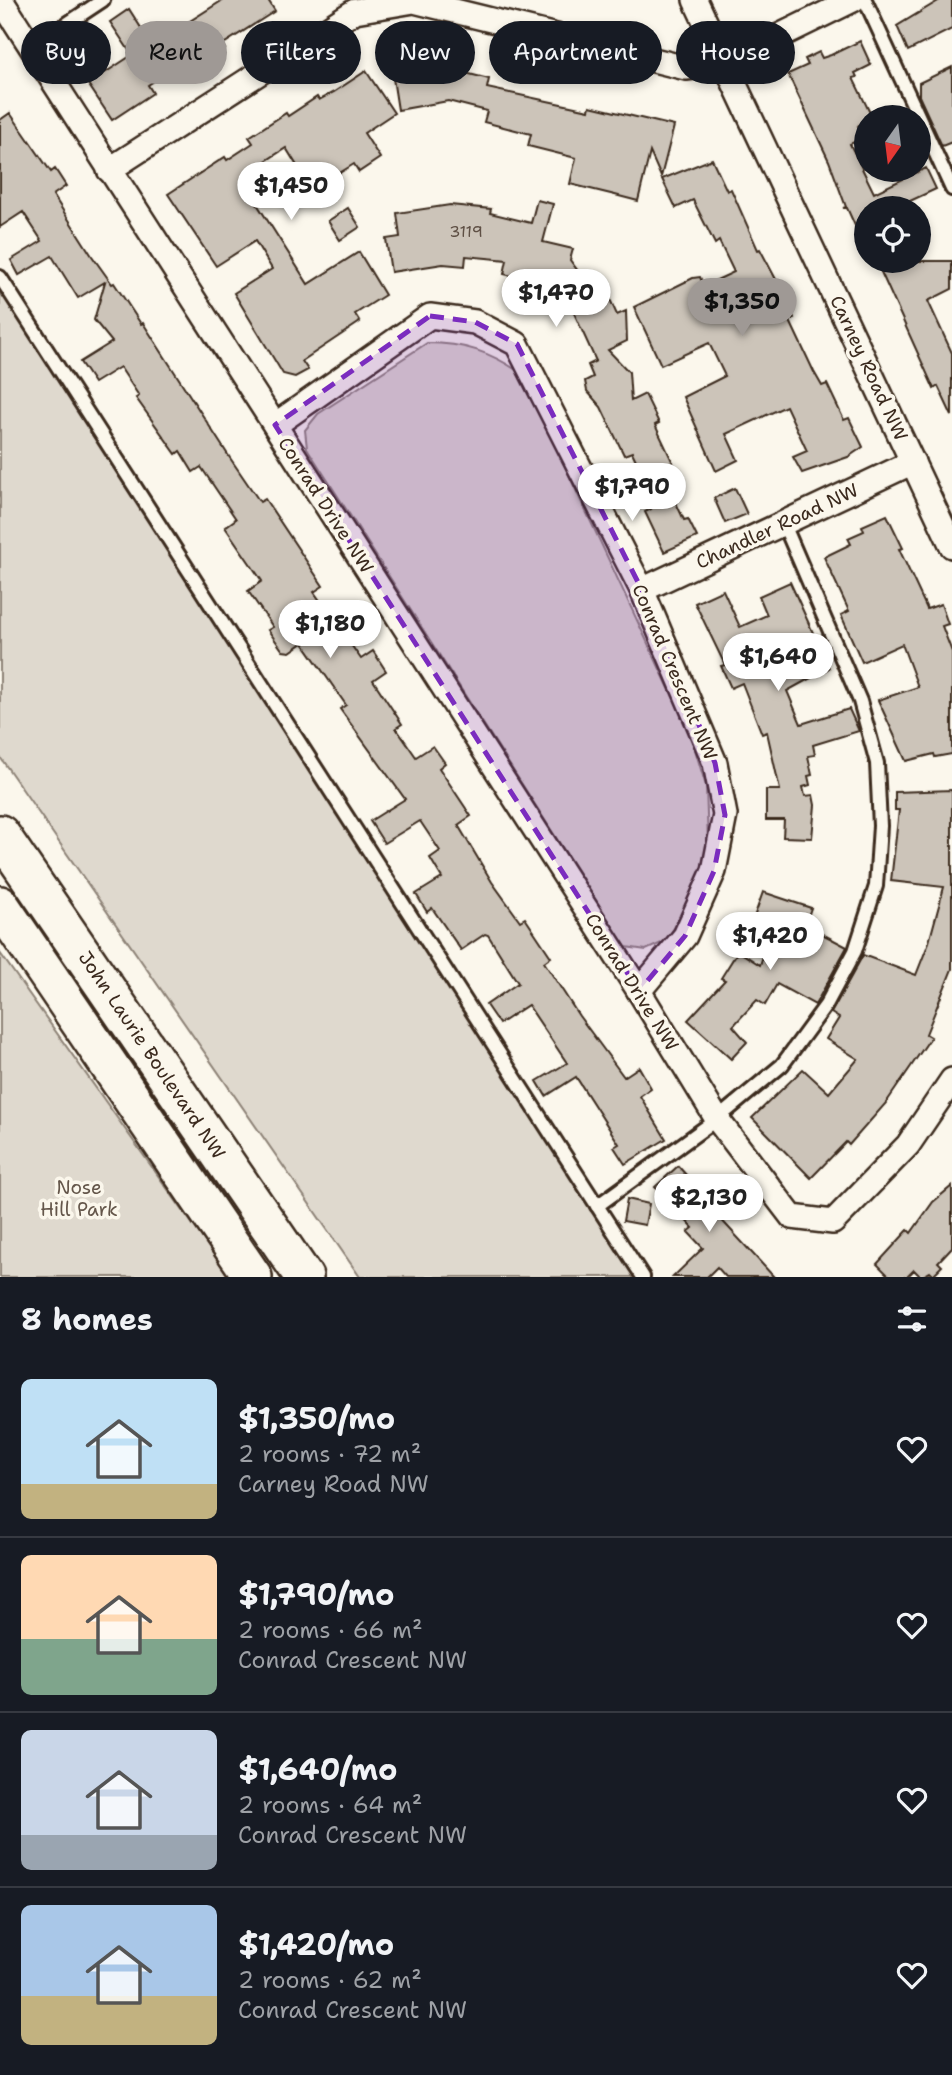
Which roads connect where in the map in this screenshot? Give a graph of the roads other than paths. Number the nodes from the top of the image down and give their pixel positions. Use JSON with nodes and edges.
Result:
{"nodes":[{"id":1,"x":1,"y":0,"type":"edge"},
{"id":2,"x":103,"y":0,"type":"edge"},
{"id":3,"x":695,"y":0,"type":"edge"},
{"id":4,"x":853,"y":0,"type":"edge"},
{"id":5,"x":864,"y":0,"type":"edge"},
{"id":6,"x":71,"y":21,"type":"edge"},
{"id":7,"x":705,"y":21,"type":"edge"},
{"id":8,"x":795,"y":28,"type":"edge"},
{"id":9,"x":21,"y":30,"type":"edge"},
{"id":10,"x":676,"y":66,"type":"edge"},
{"id":11,"x":55,"y":84,"type":"edge"},
{"id":12,"x":734,"y":84,"type":"edge"},
{"id":13,"x":109,"y":170,"type":"junction"},
{"id":14,"x":952,"y":189,"type":"edge"},
{"id":15,"x":0,"y":277,"type":"edge"},
{"id":16,"x":275,"y":425,"type":"junction"},
{"id":17,"x":913,"y":462,"type":"junction"},
{"id":18,"x":783,"y":522,"type":"junction"},
{"id":19,"x":952,"y":546,"type":"edge"},
{"id":20,"x":642,"y":590,"type":"junction"},
{"id":21,"x":0,"y":834,"type":"edge"},
{"id":22,"x":0,"y":905,"type":"edge"},
{"id":23,"x":639,"y":991,"type":"junction"},
{"id":24,"x":952,"y":1080,"type":"edge"},
{"id":25,"x":717,"y":1119,"type":"junction"},
{"id":26,"x":597,"y":1206,"type":"junction"},
{"id":27,"x":253,"y":1277,"type":"edge"},
{"id":28,"x":304,"y":1277,"type":"edge"},
{"id":29,"x":643,"y":1277,"type":"edge"}],
"edges":[{"from":1,"to":9,"type":"street","name":"Conrad Drive NW"},
{"from":2,"to":6,"type":"lane"},
{"from":3,"to":7,"type":"street","name":"Carney Road NW"},
{"from":4,"to":8,"type":"street"},
{"from":5,"to":14,"type":"lane"},
{"from":10,"to":13,"type":"street"},
{"from":11,"to":13,"type":"street","name":"Conrad Drive NW"},
{"from":12,"to":17,"type":"street","name":"Carney Road NW"},
{"from":13,"to":16,"type":"street","name":"Conrad Drive NW"},
{"from":15,"to":26,"type":"lane"},
{"from":16,"to":20,"type":"street","name":"Conrad Crescent NW"},
{"from":16,"to":23,"type":"street","name":"Conrad Drive NW"},
{"from":17,"to":18,"type":"street","name":"Chandler Road NW"},
{"from":17,"to":19,"type":"street","name":"Carney Road NW"},
{"from":18,"to":20,"type":"street","name":"Chandler Road NW"},
{"from":18,"to":25,"type":"lane"},
{"from":20,"to":23,"type":"street","name":"Conrad Crescent NW"},
{"from":21,"to":28,"type":"main road","name":"John Laurie Boulevard NW"},
{"from":22,"to":27,"type":"main road"},
{"from":23,"to":25,"type":"street","name":"Conrad Drive NW"},
{"from":24,"to":25,"type":"street","name":"Conrad Drive NW"},
{"from":25,"to":26,"type":"lane"},
{"from":26,"to":29,"type":"lane"}]}
